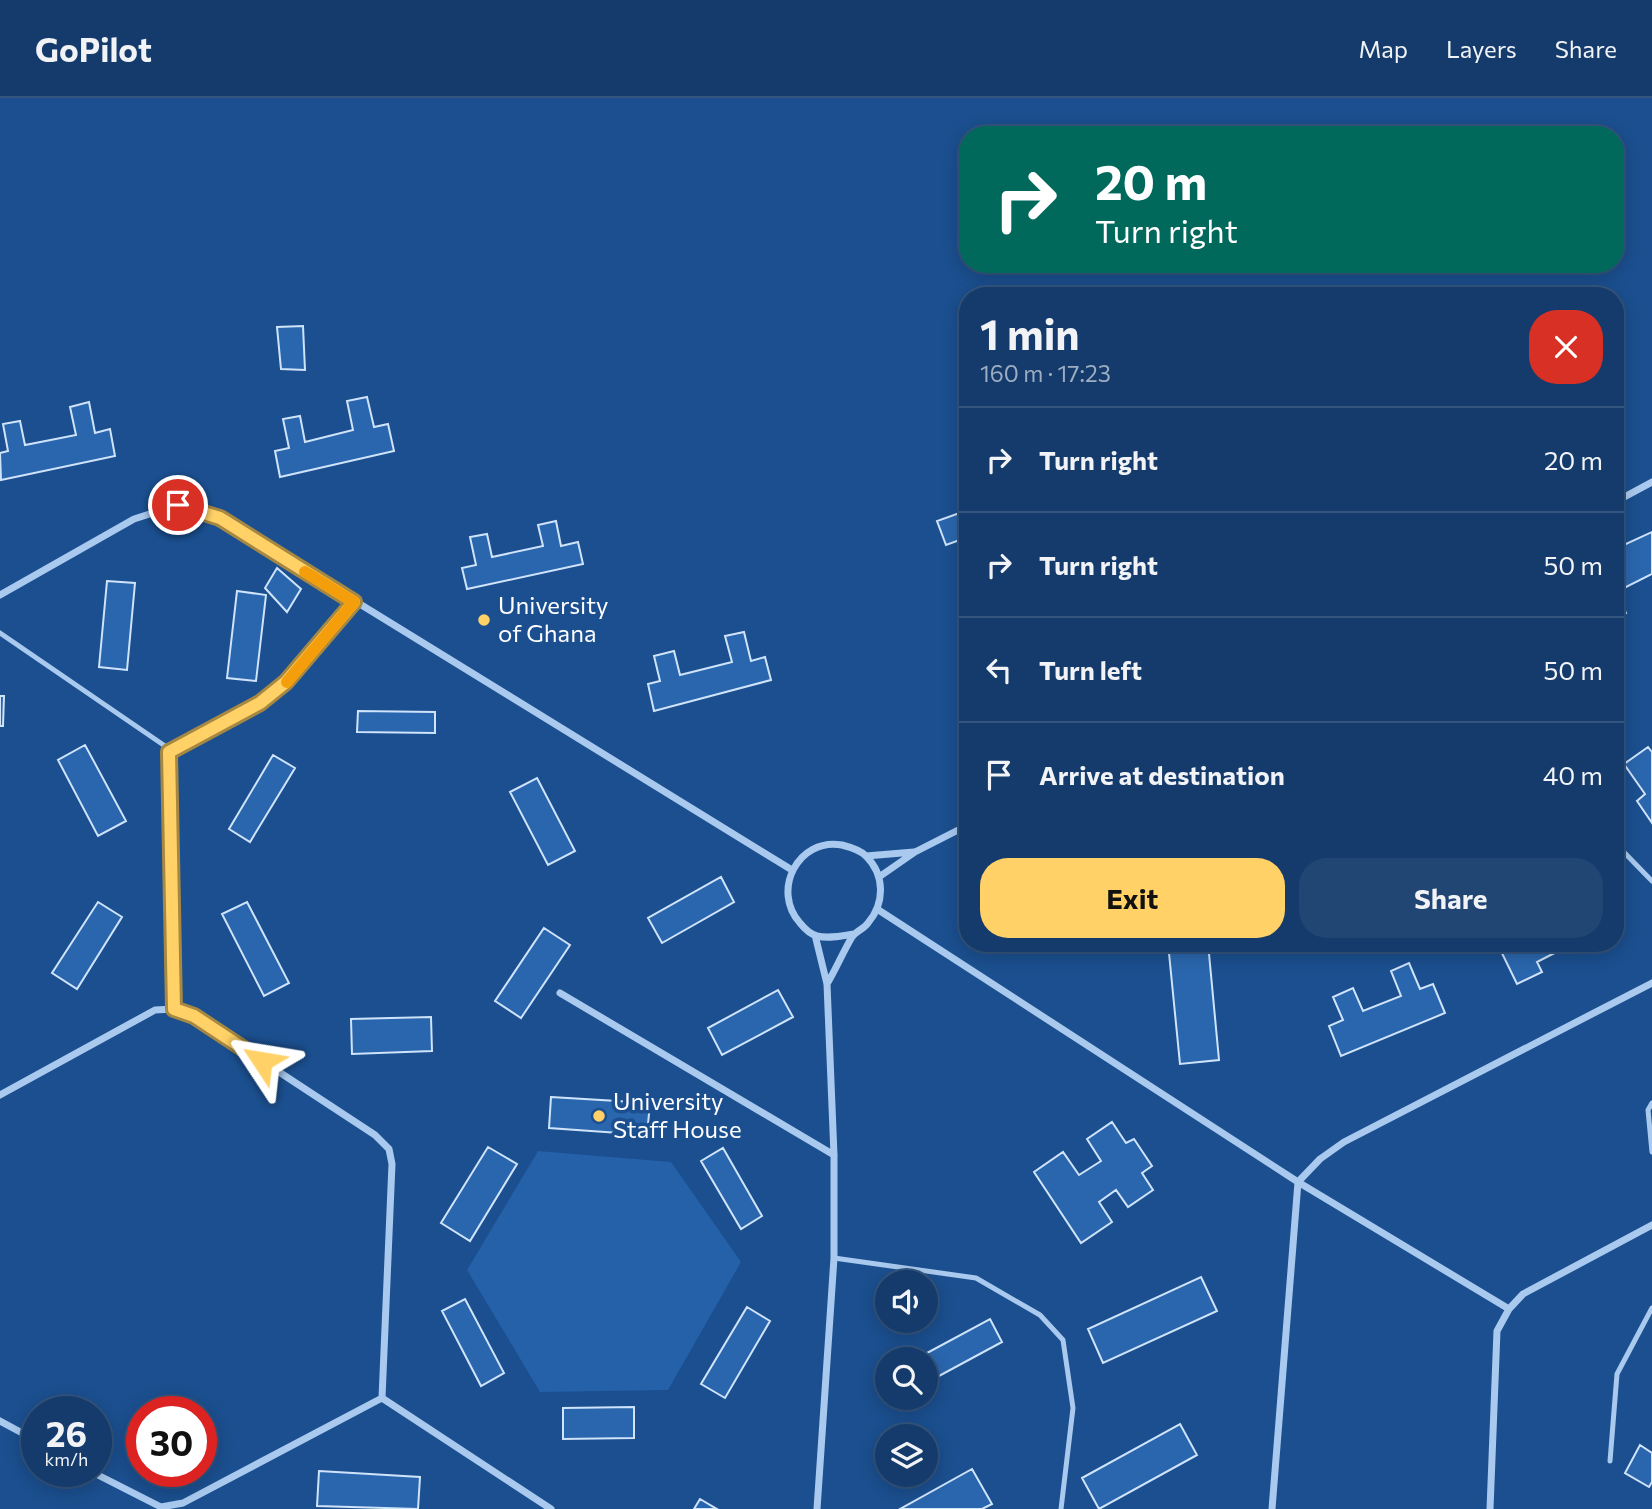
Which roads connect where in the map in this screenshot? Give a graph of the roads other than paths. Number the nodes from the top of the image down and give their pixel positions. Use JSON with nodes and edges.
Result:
{"nodes":[{"id":1,"x":1652,"y":482,"type":"edge"},
{"id":2,"x":1624,"y":497,"type":"edge"},
{"id":3,"x":0,"y":595,"type":"edge"},
{"id":4,"x":354,"y":602,"type":"junction"},
{"id":5,"x":0,"y":633,"type":"edge"},
{"id":6,"x":169,"y":752,"type":"junction"},
{"id":7,"x":959,"y":830,"type":"edge"},
{"id":8,"x":915,"y":852,"type":"junction"},
{"id":9,"x":1624,"y":852,"type":"edge"},
{"id":10,"x":866,"y":856,"type":"junction"},
{"id":11,"x":792,"y":870,"type":"junction"},
{"id":12,"x":879,"y":877,"type":"junction"},
{"id":13,"x":1652,"y":881,"type":"edge"},
{"id":14,"x":877,"y":909,"type":"junction"},
{"id":15,"x":854,"y":934,"type":"junction"},
{"id":16,"x":815,"y":935,"type":"junction"},
{"id":17,"x":1652,"y":983,"type":"edge"},
{"id":18,"x":827,"y":984,"type":"junction"},
{"id":19,"x":560,"y":993,"type":"dead end"},
{"id":20,"x":174,"y":1009,"type":"junction"},
{"id":21,"x":0,"y":1095,"type":"edge"},
{"id":22,"x":1652,"y":1103,"type":"edge"},
{"id":23,"x":1652,"y":1152,"type":"edge"},
{"id":24,"x":834,"y":1155,"type":"junction"},
{"id":25,"x":1298,"y":1182,"type":"junction"},
{"id":26,"x":1652,"y":1225,"type":"edge"},
{"id":27,"x":834,"y":1258,"type":"junction"},
{"id":28,"x":1652,"y":1308,"type":"edge"},
{"id":29,"x":1509,"y":1309,"type":"junction"},
{"id":30,"x":383,"y":1398,"type":"junction"},
{"id":31,"x":0,"y":1421,"type":"edge"},
{"id":32,"x":21,"y":1432,"type":"edge"},
{"id":33,"x":1609,"y":1461,"type":"dead end"},
{"id":34,"x":112,"y":1482,"type":"edge"},
{"id":35,"x":161,"y":1508,"type":"edge"},
{"id":36,"x":551,"y":1509,"type":"edge"},
{"id":37,"x":817,"y":1509,"type":"edge"},
{"id":38,"x":1061,"y":1509,"type":"edge"},
{"id":39,"x":1272,"y":1509,"type":"edge"},
{"id":40,"x":1490,"y":1509,"type":"edge"}],
"edges":[{"from":1,"to":2,"type":"street"},
{"from":3,"to":4,"type":"street"},
{"from":4,"to":6,"type":"lane"},
{"from":4,"to":11,"type":"street"},
{"from":5,"to":6,"type":"lane"},
{"from":6,"to":20,"type":"lane"},
{"from":7,"to":8,"type":"street"},
{"from":8,"to":10,"type":"street"},
{"from":8,"to":12,"type":"street"},
{"from":9,"to":13,"type":"lane"},
{"from":10,"to":11,"type":"street"},
{"from":10,"to":12,"type":"street"},
{"from":11,"to":16,"type":"street"},
{"from":12,"to":14,"type":"street"},
{"from":14,"to":15,"type":"street"},
{"from":14,"to":25,"type":"street"},
{"from":15,"to":16,"type":"street"},
{"from":15,"to":18,"type":"street"},
{"from":16,"to":18,"type":"street"},
{"from":17,"to":25,"type":"street"},
{"from":18,"to":24,"type":"street"},
{"from":19,"to":24,"type":"street"},
{"from":20,"to":21,"type":"street"},
{"from":20,"to":30,"type":"street"},
{"from":22,"to":23,"type":"lane"},
{"from":24,"to":27,"type":"street"},
{"from":25,"to":29,"type":"street"},
{"from":25,"to":39,"type":"street"},
{"from":26,"to":29,"type":"street"},
{"from":27,"to":37,"type":"street"},
{"from":27,"to":38,"type":"lane"},
{"from":28,"to":33,"type":"lane"},
{"from":29,"to":40,"type":"street"},
{"from":30,"to":35,"type":"street"},
{"from":30,"to":36,"type":"street"},
{"from":31,"to":32,"type":"street"},
{"from":34,"to":35,"type":"street"}]}
